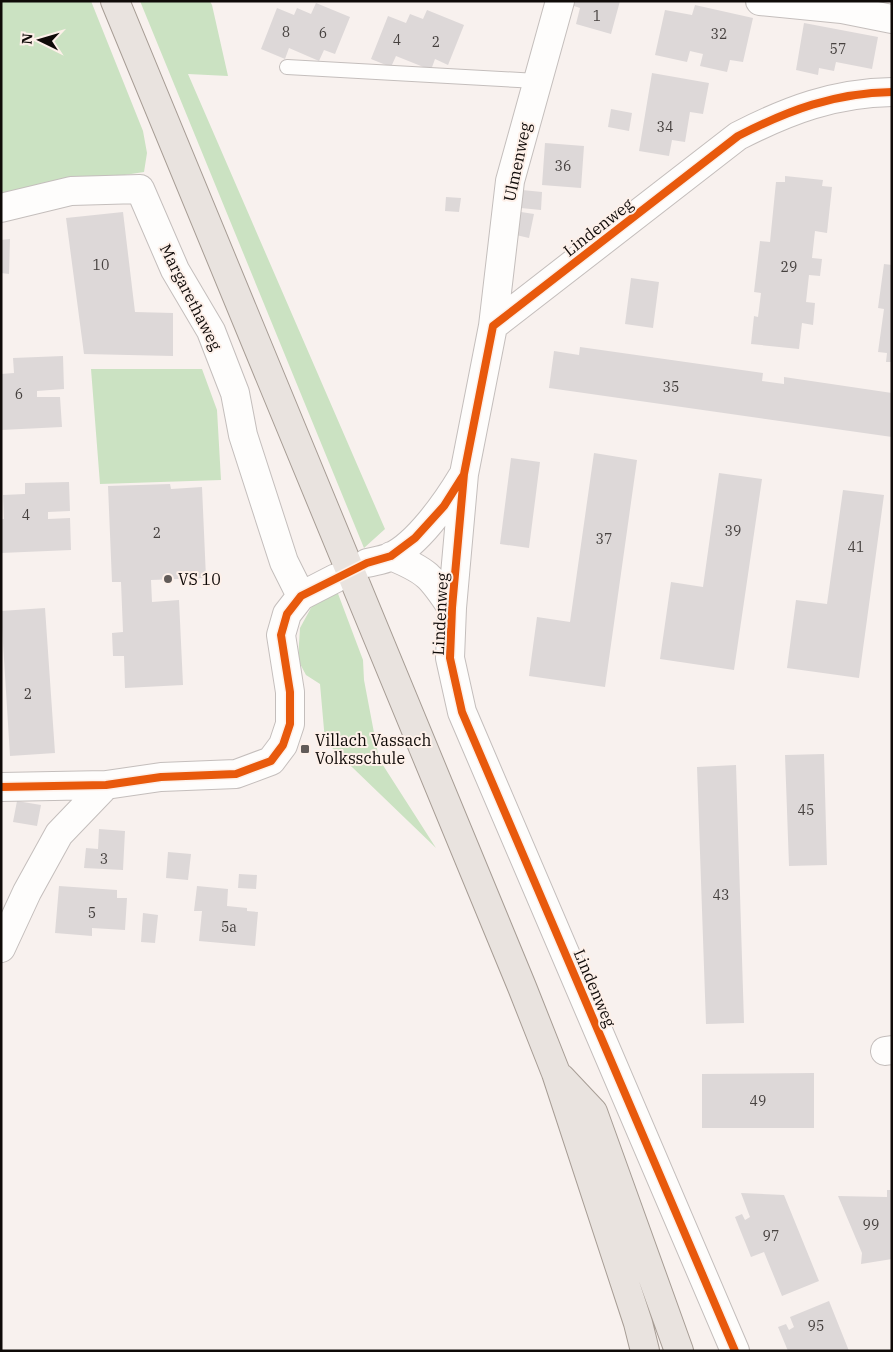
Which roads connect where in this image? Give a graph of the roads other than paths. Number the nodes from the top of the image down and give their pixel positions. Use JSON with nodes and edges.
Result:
{"nodes":[{"id":1,"x":115,"y":1,"type":"edge"},
{"id":2,"x":560,"y":1,"type":"edge"},
{"id":3,"x":760,"y":1,"type":"edge"},
{"id":4,"x":833,"y":5,"type":"edge"},
{"id":5,"x":892,"y":19,"type":"edge"},
{"id":6,"x":287,"y":67,"type":"dead end"},
{"id":7,"x":537,"y":81,"type":"junction"},
{"id":8,"x":892,"y":92,"type":"edge"},
{"id":9,"x":1,"y":208,"type":"edge"},
{"id":10,"x":493,"y":326,"type":"junction"},
{"id":11,"x":464,"y":474,"type":"junction"},
{"id":12,"x":336,"y":578,"type":"dead end"},
{"id":13,"x":302,"y":596,"type":"junction"},
{"id":14,"x":452,"y":608,"type":"junction"},
{"id":15,"x":106,"y":785,"type":"junction"},
{"id":16,"x":1,"y":787,"type":"edge"},
{"id":17,"x":1,"y":948,"type":"edge"},
{"id":18,"x":556,"y":1074,"type":"junction"},
{"id":19,"x":638,"y":1323,"type":"junction"},
{"id":20,"x":633,"y":1351,"type":"edge"},
{"id":21,"x":645,"y":1351,"type":"edge"},
{"id":22,"x":679,"y":1351,"type":"edge"},
{"id":23,"x":735,"y":1351,"type":"edge"}],
"edges":[{"from":1,"to":18,"type":"main road"},
{"from":2,"to":7,"type":"street","name":"Ulmenweg"},
{"from":3,"to":4,"type":"street"},
{"from":4,"to":5,"type":"street"},
{"from":6,"to":7,"type":"lane"},
{"from":7,"to":10,"type":"street","name":"Ulmenweg"},
{"from":8,"to":10,"type":"street","name":"Lindenweg"},
{"from":9,"to":13,"type":"street","name":"Margarethaweg"},
{"from":10,"to":11,"type":"street","name":"Lindenweg"},
{"from":11,"to":14,"type":"street","name":"Lindenweg"},
{"from":11,"to":14,"type":"street"},
{"from":12,"to":13,"type":"street"},
{"from":13,"to":15,"type":"street"},
{"from":14,"to":23,"type":"street","name":"Lindenweg"},
{"from":15,"to":16,"type":"street"},
{"from":15,"to":17,"type":"street"},
{"from":18,"to":19,"type":"main road"},
{"from":18,"to":22,"type":"main road"},
{"from":19,"to":20,"type":"main road"},
{"from":19,"to":21,"type":"main road"}]}
